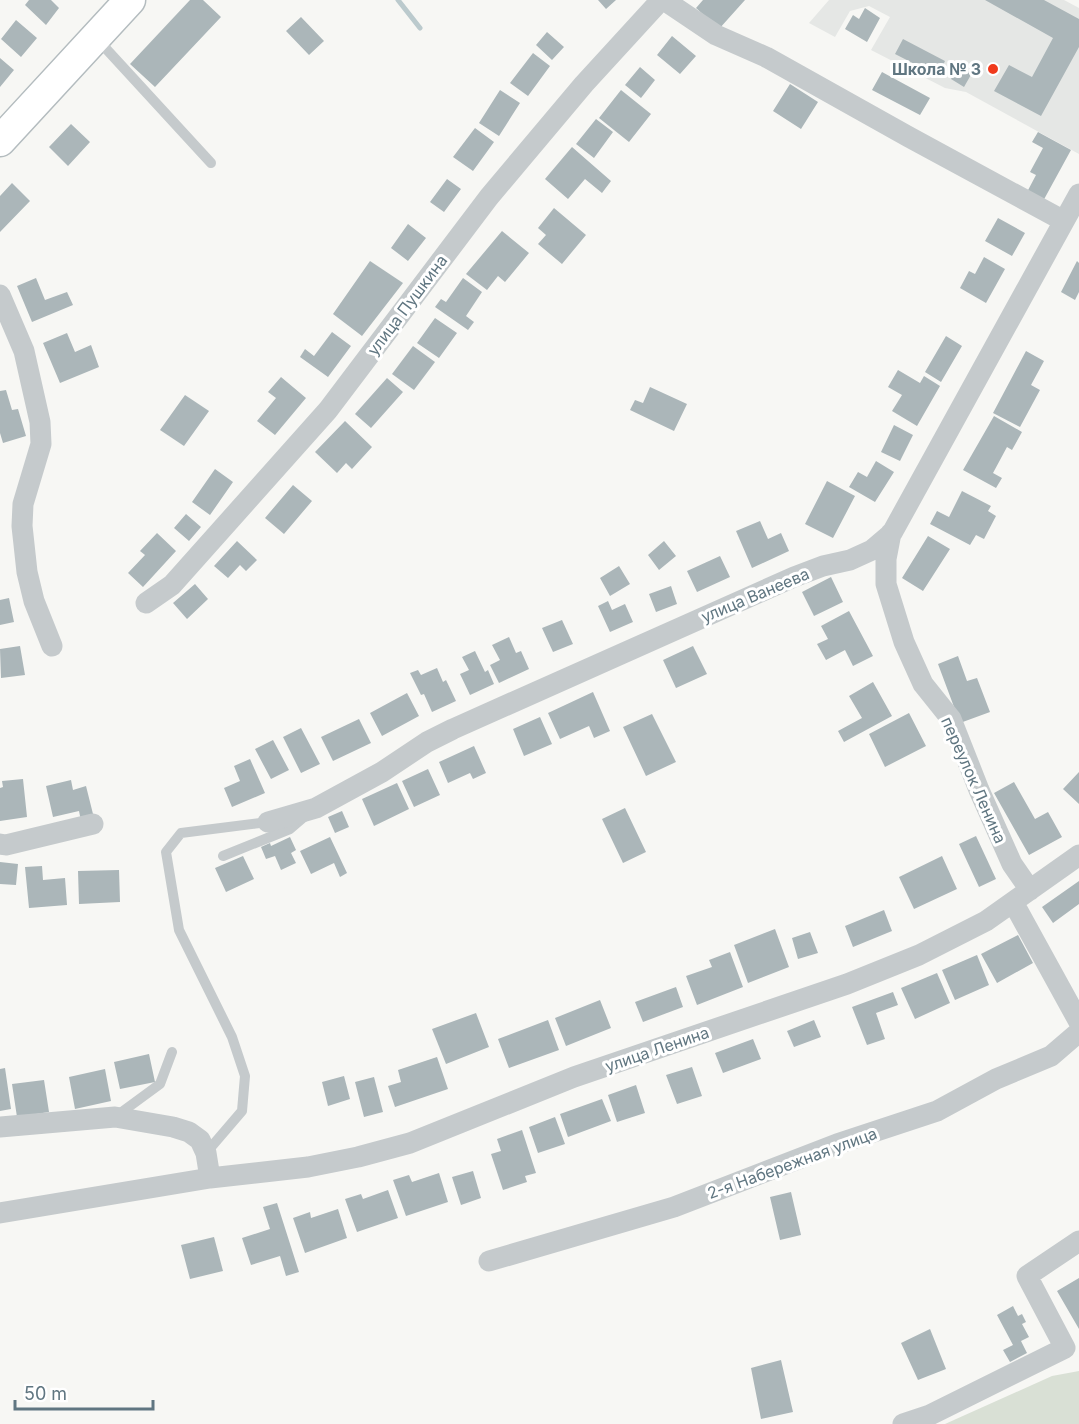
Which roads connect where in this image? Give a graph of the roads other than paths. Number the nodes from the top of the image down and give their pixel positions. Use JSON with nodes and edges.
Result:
{"nodes":[{"id":1,"x":130,"y":0,"type":"edge"},
{"id":2,"x":663,"y":0,"type":"edge"},
{"id":3,"x":95,"y":37,"type":"junction"},
{"id":4,"x":0,"y":141,"type":"edge"},
{"id":5,"x":211,"y":163,"type":"dead end"},
{"id":6,"x":1079,"y":194,"type":"edge"},
{"id":7,"x":1064,"y":220,"type":"junction"},
{"id":8,"x":0,"y":295,"type":"edge"},
{"id":9,"x":892,"y":533,"type":"junction"},
{"id":10,"x":850,"y":560,"type":"junction"},
{"id":11,"x":886,"y":584,"type":"junction"},
{"id":12,"x":146,"y":603,"type":"dead end"},
{"id":13,"x":52,"y":646,"type":"dead end"},
{"id":14,"x":316,"y":808,"type":"junction"},
{"id":15,"x":268,"y":822,"type":"joint"},
{"id":16,"x":93,"y":824,"type":"dead end"},
{"id":17,"x":0,"y":844,"type":"edge"},
{"id":18,"x":1079,"y":855,"type":"edge"},
{"id":19,"x":223,"y":856,"type":"dead end"},
{"id":20,"x":1022,"y":896,"type":"junction"},
{"id":21,"x":1079,"y":1022,"type":"edge"},
{"id":22,"x":1079,"y":1032,"type":"edge"},
{"id":23,"x":172,"y":1052,"type":"dead end"},
{"id":24,"x":115,"y":1117,"type":"junction"},
{"id":25,"x":0,"y":1127,"type":"edge"},
{"id":26,"x":206,"y":1153,"type":"junction"},
{"id":27,"x":210,"y":1178,"type":"junction"},
{"id":28,"x":0,"y":1213,"type":"edge"},
{"id":29,"x":1079,"y":1241,"type":"edge"},
{"id":30,"x":489,"y":1261,"type":"dead end"},
{"id":31,"x":903,"y":1424,"type":"edge"}],
"edges":[{"from":1,"to":3,"type":"street"},
{"from":2,"to":7,"type":"street"},
{"from":2,"to":12,"type":"street","name":"улица Пушкина"},
{"from":3,"to":4,"type":"street"},
{"from":3,"to":5,"type":"lane"},
{"from":6,"to":7,"type":"street","name":"улица Ванеева"},
{"from":7,"to":9,"type":"street","name":"улица Ванеева"},
{"from":8,"to":13,"type":"street"},
{"from":9,"to":10,"type":"street","name":"улица Ванеева"},
{"from":9,"to":11,"type":"street","name":"переулок Ленина"},
{"from":10,"to":11,"type":"street"},
{"from":10,"to":14,"type":"street","name":"улица Ванеева"},
{"from":11,"to":20,"type":"street","name":"переулок Ленина"},
{"from":14,"to":15,"type":"street","name":"улица Ванеева"},
{"from":14,"to":19,"type":"lane"},
{"from":15,"to":26,"type":"lane"},
{"from":16,"to":17,"type":"street"},
{"from":18,"to":20,"type":"street","name":"улица Ленина"},
{"from":20,"to":21,"type":"street","name":"переулок Ленина"},
{"from":20,"to":27,"type":"street","name":"улица Ленина"},
{"from":22,"to":30,"type":"street","name":"2-я Набережная улица"},
{"from":23,"to":24,"type":"lane"},
{"from":24,"to":25,"type":"street"},
{"from":24,"to":26,"type":"street"},
{"from":26,"to":27,"type":"street"},
{"from":27,"to":28,"type":"street","name":"улица Ленина"},
{"from":29,"to":31,"type":"street"}]}
